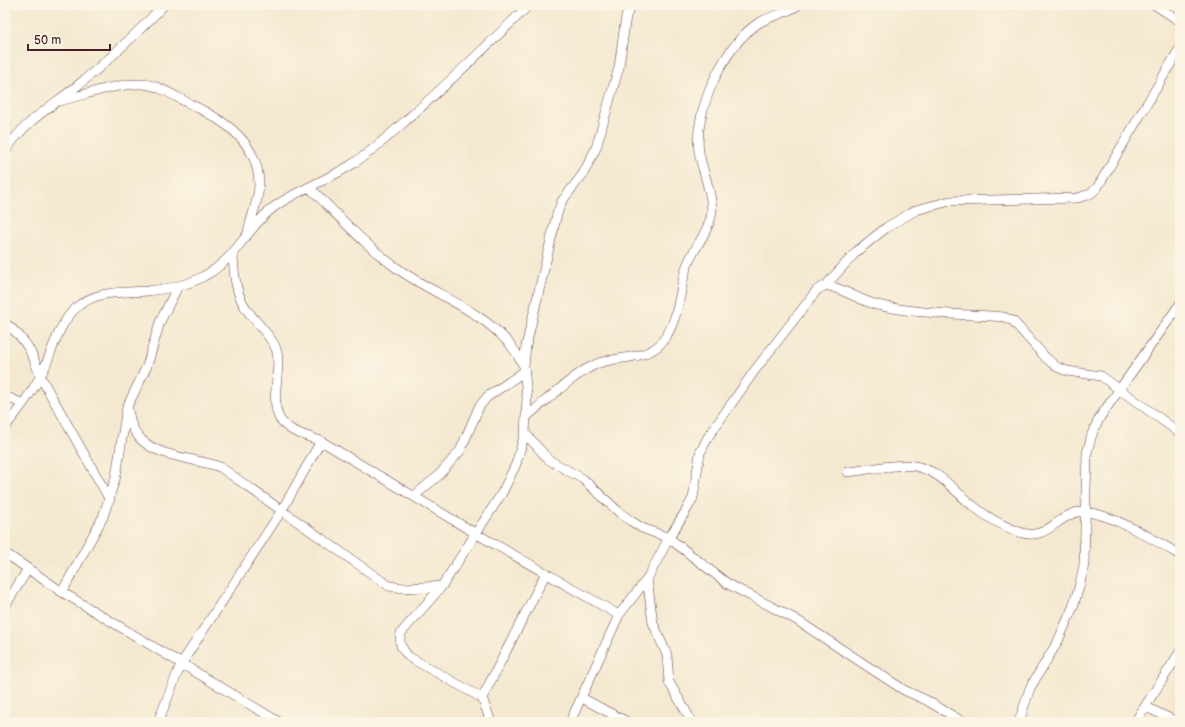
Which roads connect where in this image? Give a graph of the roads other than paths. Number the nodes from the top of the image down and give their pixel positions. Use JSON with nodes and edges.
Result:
{"nodes":[{"id":1,"x":164,"y":5,"type":"edge"},
{"id":2,"x":528,"y":5,"type":"edge"},
{"id":3,"x":632,"y":5,"type":"edge"},
{"id":4,"x":798,"y":5,"type":"edge"},
{"id":5,"x":1155,"y":5,"type":"edge"},
{"id":6,"x":1180,"y":21,"type":"edge"},
{"id":7,"x":1180,"y":48,"type":"edge"},
{"id":8,"x":59,"y":101,"type":"junction"},
{"id":9,"x":5,"y":152,"type":"edge"},
{"id":10,"x":309,"y":187,"type":"junction"},
{"id":11,"x":246,"y":237,"type":"junction"},
{"id":12,"x":233,"y":255,"type":"junction"},
{"id":13,"x":826,"y":284,"type":"junction"},
{"id":14,"x":178,"y":286,"type":"junction"},
{"id":15,"x":1180,"y":304,"type":"edge"},
{"id":16,"x":5,"y":323,"type":"edge"},
{"id":17,"x":524,"y":369,"type":"junction"},
{"id":18,"x":40,"y":376,"type":"junction"},
{"id":19,"x":1120,"y":388,"type":"junction"},
{"id":20,"x":5,"y":396,"type":"edge"},
{"id":21,"x":23,"y":404,"type":"junction"},
{"id":22,"x":128,"y":408,"type":"junction"},
{"id":23,"x":526,"y":417,"type":"junction"},
{"id":24,"x":5,"y":427,"type":"edge"},
{"id":25,"x":525,"y":433,"type":"junction"},
{"id":26,"x":1180,"y":433,"type":"edge"},
{"id":27,"x":321,"y":441,"type":"junction"},
{"id":28,"x":848,"y":472,"type":"dead end"},
{"id":29,"x":414,"y":496,"type":"junction"},
{"id":30,"x":110,"y":500,"type":"junction"},
{"id":31,"x":282,"y":510,"type":"junction"},
{"id":32,"x":1086,"y":512,"type":"junction"},
{"id":33,"x":475,"y":533,"type":"junction"},
{"id":34,"x":669,"y":538,"type":"junction"},
{"id":35,"x":5,"y":553,"type":"edge"},
{"id":36,"x":1180,"y":555,"type":"edge"},
{"id":37,"x":28,"y":569,"type":"junction"},
{"id":38,"x":546,"y":573,"type":"junction"},
{"id":39,"x":647,"y":580,"type":"junction"},
{"id":40,"x":442,"y":586,"type":"junction"},
{"id":41,"x":62,"y":592,"type":"junction"},
{"id":42,"x":5,"y":606,"type":"edge"},
{"id":43,"x":619,"y":615,"type":"junction"},
{"id":44,"x":1180,"y":652,"type":"edge"},
{"id":45,"x":181,"y":664,"type":"junction"},
{"id":46,"x":482,"y":698,"type":"junction"},
{"id":47,"x":582,"y":698,"type":"junction"},
{"id":48,"x":1146,"y":707,"type":"junction"},
{"id":49,"x":158,"y":722,"type":"edge"},
{"id":50,"x":279,"y":722,"type":"edge"},
{"id":51,"x":491,"y":722,"type":"edge"},
{"id":52,"x":570,"y":722,"type":"edge"},
{"id":53,"x":627,"y":722,"type":"edge"},
{"id":54,"x":692,"y":722,"type":"edge"},
{"id":55,"x":964,"y":722,"type":"edge"},
{"id":56,"x":1019,"y":722,"type":"edge"},
{"id":57,"x":1135,"y":722,"type":"edge"},
{"id":58,"x":1177,"y":722,"type":"edge"}],
"edges":[{"from":1,"to":8,"type":"street"},
{"from":2,"to":10,"type":"street"},
{"from":3,"to":17,"type":"street"},
{"from":4,"to":23,"type":"street"},
{"from":5,"to":6,"type":"street"},
{"from":7,"to":13,"type":"street"},
{"from":8,"to":9,"type":"street"},
{"from":8,"to":11,"type":"street"},
{"from":10,"to":11,"type":"street"},
{"from":10,"to":17,"type":"street"},
{"from":11,"to":12,"type":"street"},
{"from":12,"to":14,"type":"street"},
{"from":12,"to":27,"type":"street"},
{"from":13,"to":19,"type":"street"},
{"from":13,"to":34,"type":"street"},
{"from":14,"to":18,"type":"street"},
{"from":14,"to":22,"type":"street"},
{"from":15,"to":19,"type":"street"},
{"from":16,"to":18,"type":"street"},
{"from":17,"to":23,"type":"street"},
{"from":17,"to":29,"type":"street"},
{"from":18,"to":21,"type":"street"},
{"from":18,"to":30,"type":"street"},
{"from":19,"to":26,"type":"street"},
{"from":19,"to":32,"type":"street"},
{"from":20,"to":21,"type":"street"},
{"from":21,"to":24,"type":"street"},
{"from":22,"to":30,"type":"street"},
{"from":22,"to":31,"type":"street"},
{"from":23,"to":25,"type":"street"},
{"from":25,"to":33,"type":"street"},
{"from":25,"to":34,"type":"street"},
{"from":27,"to":29,"type":"street"},
{"from":27,"to":31,"type":"street"},
{"from":28,"to":32,"type":"street"},
{"from":29,"to":33,"type":"street"},
{"from":30,"to":41,"type":"street"},
{"from":31,"to":40,"type":"street"},
{"from":31,"to":45,"type":"street"},
{"from":32,"to":36,"type":"street"},
{"from":32,"to":56,"type":"street"},
{"from":33,"to":38,"type":"street"},
{"from":33,"to":40,"type":"street"},
{"from":34,"to":39,"type":"street"},
{"from":34,"to":55,"type":"street"},
{"from":35,"to":37,"type":"street"},
{"from":37,"to":41,"type":"street"},
{"from":37,"to":42,"type":"street"},
{"from":38,"to":43,"type":"street"},
{"from":38,"to":46,"type":"street"},
{"from":39,"to":43,"type":"street"},
{"from":39,"to":54,"type":"street"},
{"from":40,"to":46,"type":"street"},
{"from":41,"to":45,"type":"street"},
{"from":43,"to":47,"type":"street"},
{"from":44,"to":48,"type":"street"},
{"from":45,"to":49,"type":"street"},
{"from":45,"to":50,"type":"street"},
{"from":46,"to":51,"type":"street"},
{"from":47,"to":52,"type":"street"},
{"from":47,"to":53,"type":"street"},
{"from":48,"to":57,"type":"street"},
{"from":48,"to":58,"type":"street"}]}
